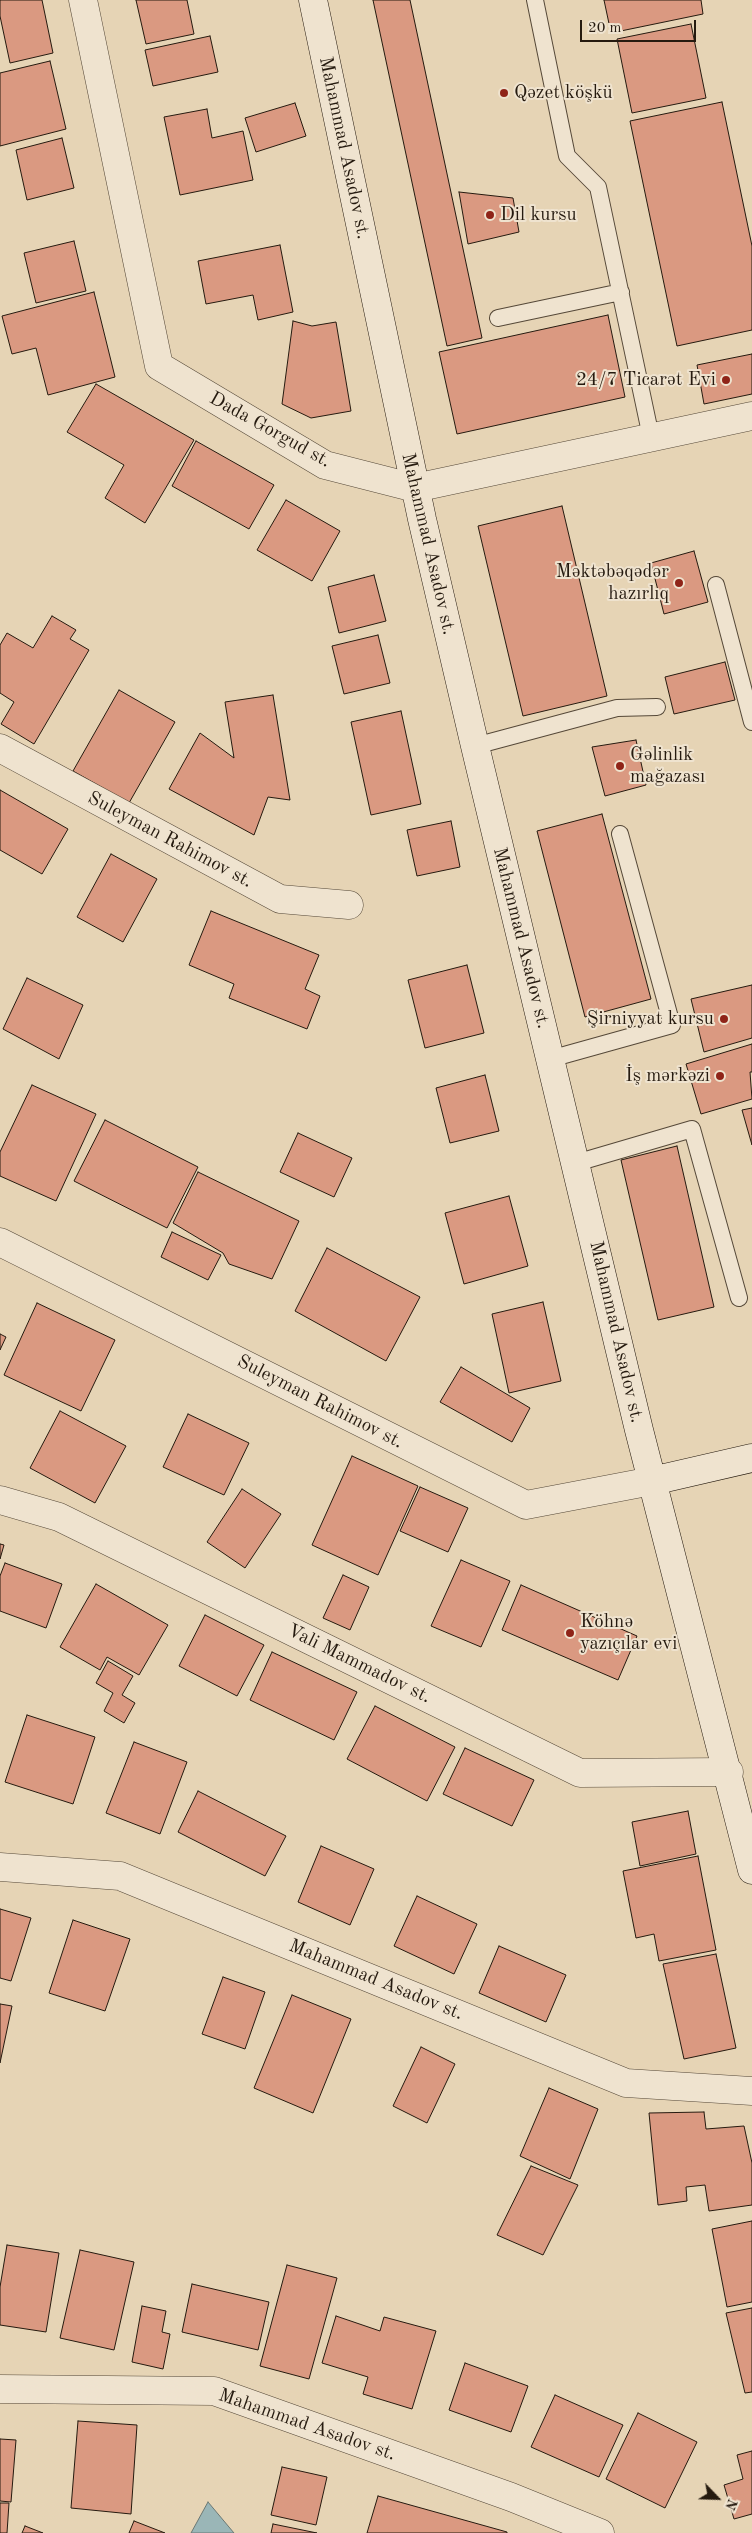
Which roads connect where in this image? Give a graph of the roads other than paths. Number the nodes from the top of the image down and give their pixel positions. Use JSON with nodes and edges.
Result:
{"nodes":[{"id":1,"x":83,"y":0,"type":"edge"},
{"id":2,"x":313,"y":0,"type":"edge"},
{"id":3,"x":535,"y":0,"type":"edge"},
{"id":4,"x":621,"y":292,"type":"junction"},
{"id":5,"x":498,"y":318,"type":"dead end"},
{"id":6,"x":752,"y":416,"type":"edge"},
{"id":7,"x":651,"y":437,"type":"junction"},
{"id":8,"x":415,"y":488,"type":"junction"},
{"id":9,"x":716,"y":586,"type":"dead end"},
{"id":10,"x":657,"y":707,"type":"dead end"},
{"id":11,"x":752,"y":722,"type":"edge"},
{"id":12,"x":475,"y":746,"type":"junction"},
{"id":13,"x":0,"y":748,"type":"edge"},
{"id":14,"x":620,"y":834,"type":"dead end"},
{"id":15,"x":349,"y":905,"type":"dead end"},
{"id":16,"x":550,"y":1059,"type":"junction"},
{"id":17,"x":576,"y":1163,"type":"junction"},
{"id":18,"x":0,"y":1242,"type":"edge"},
{"id":19,"x":739,"y":1298,"type":"dead end"},
{"id":20,"x":752,"y":1458,"type":"edge"},
{"id":21,"x":652,"y":1481,"type":"junction"},
{"id":22,"x":0,"y":1500,"type":"edge"},
{"id":23,"x":729,"y":1772,"type":"junction"},
{"id":24,"x":0,"y":1867,"type":"edge"},
{"id":25,"x":752,"y":1870,"type":"edge"},
{"id":26,"x":752,"y":2091,"type":"edge"},
{"id":27,"x":0,"y":2389,"type":"edge"},
{"id":28,"x":600,"y":2533,"type":"edge"}],
"edges":[{"from":1,"to":8,"type":"street","name":"Dada Gorgud st."},
{"from":2,"to":8,"type":"street","name":"Mahammad Asadov st."},
{"from":3,"to":4,"type":"lane"},
{"from":4,"to":5,"type":"lane"},
{"from":4,"to":7,"type":"lane"},
{"from":6,"to":7,"type":"street","name":"Dada Gorgud st."},
{"from":7,"to":8,"type":"street","name":"Dada Gorgud st."},
{"from":8,"to":12,"type":"street","name":"Mahammad Asadov st."},
{"from":9,"to":11,"type":"lane"},
{"from":10,"to":12,"type":"lane"},
{"from":12,"to":16,"type":"street","name":"Mahammad Asadov st."},
{"from":13,"to":15,"type":"street","name":"Suleyman Rahimov st."},
{"from":14,"to":16,"type":"lane"},
{"from":16,"to":17,"type":"street","name":"Mahammad Asadov st."},
{"from":17,"to":19,"type":"lane"},
{"from":17,"to":21,"type":"street","name":"Mahammad Asadov st."},
{"from":18,"to":21,"type":"street","name":"Suleyman Rahimov st."},
{"from":20,"to":21,"type":"street","name":"Suleyman Rahimov st."},
{"from":21,"to":23,"type":"street","name":"Mahammad Asadov st."},
{"from":22,"to":23,"type":"street","name":"Vali Mammadov st."},
{"from":23,"to":25,"type":"street","name":"Mahammad Asadov st."},
{"from":24,"to":26,"type":"street","name":"Mahammad Asadov st."},
{"from":27,"to":28,"type":"street","name":"Mahammad Asadov st."}]}
